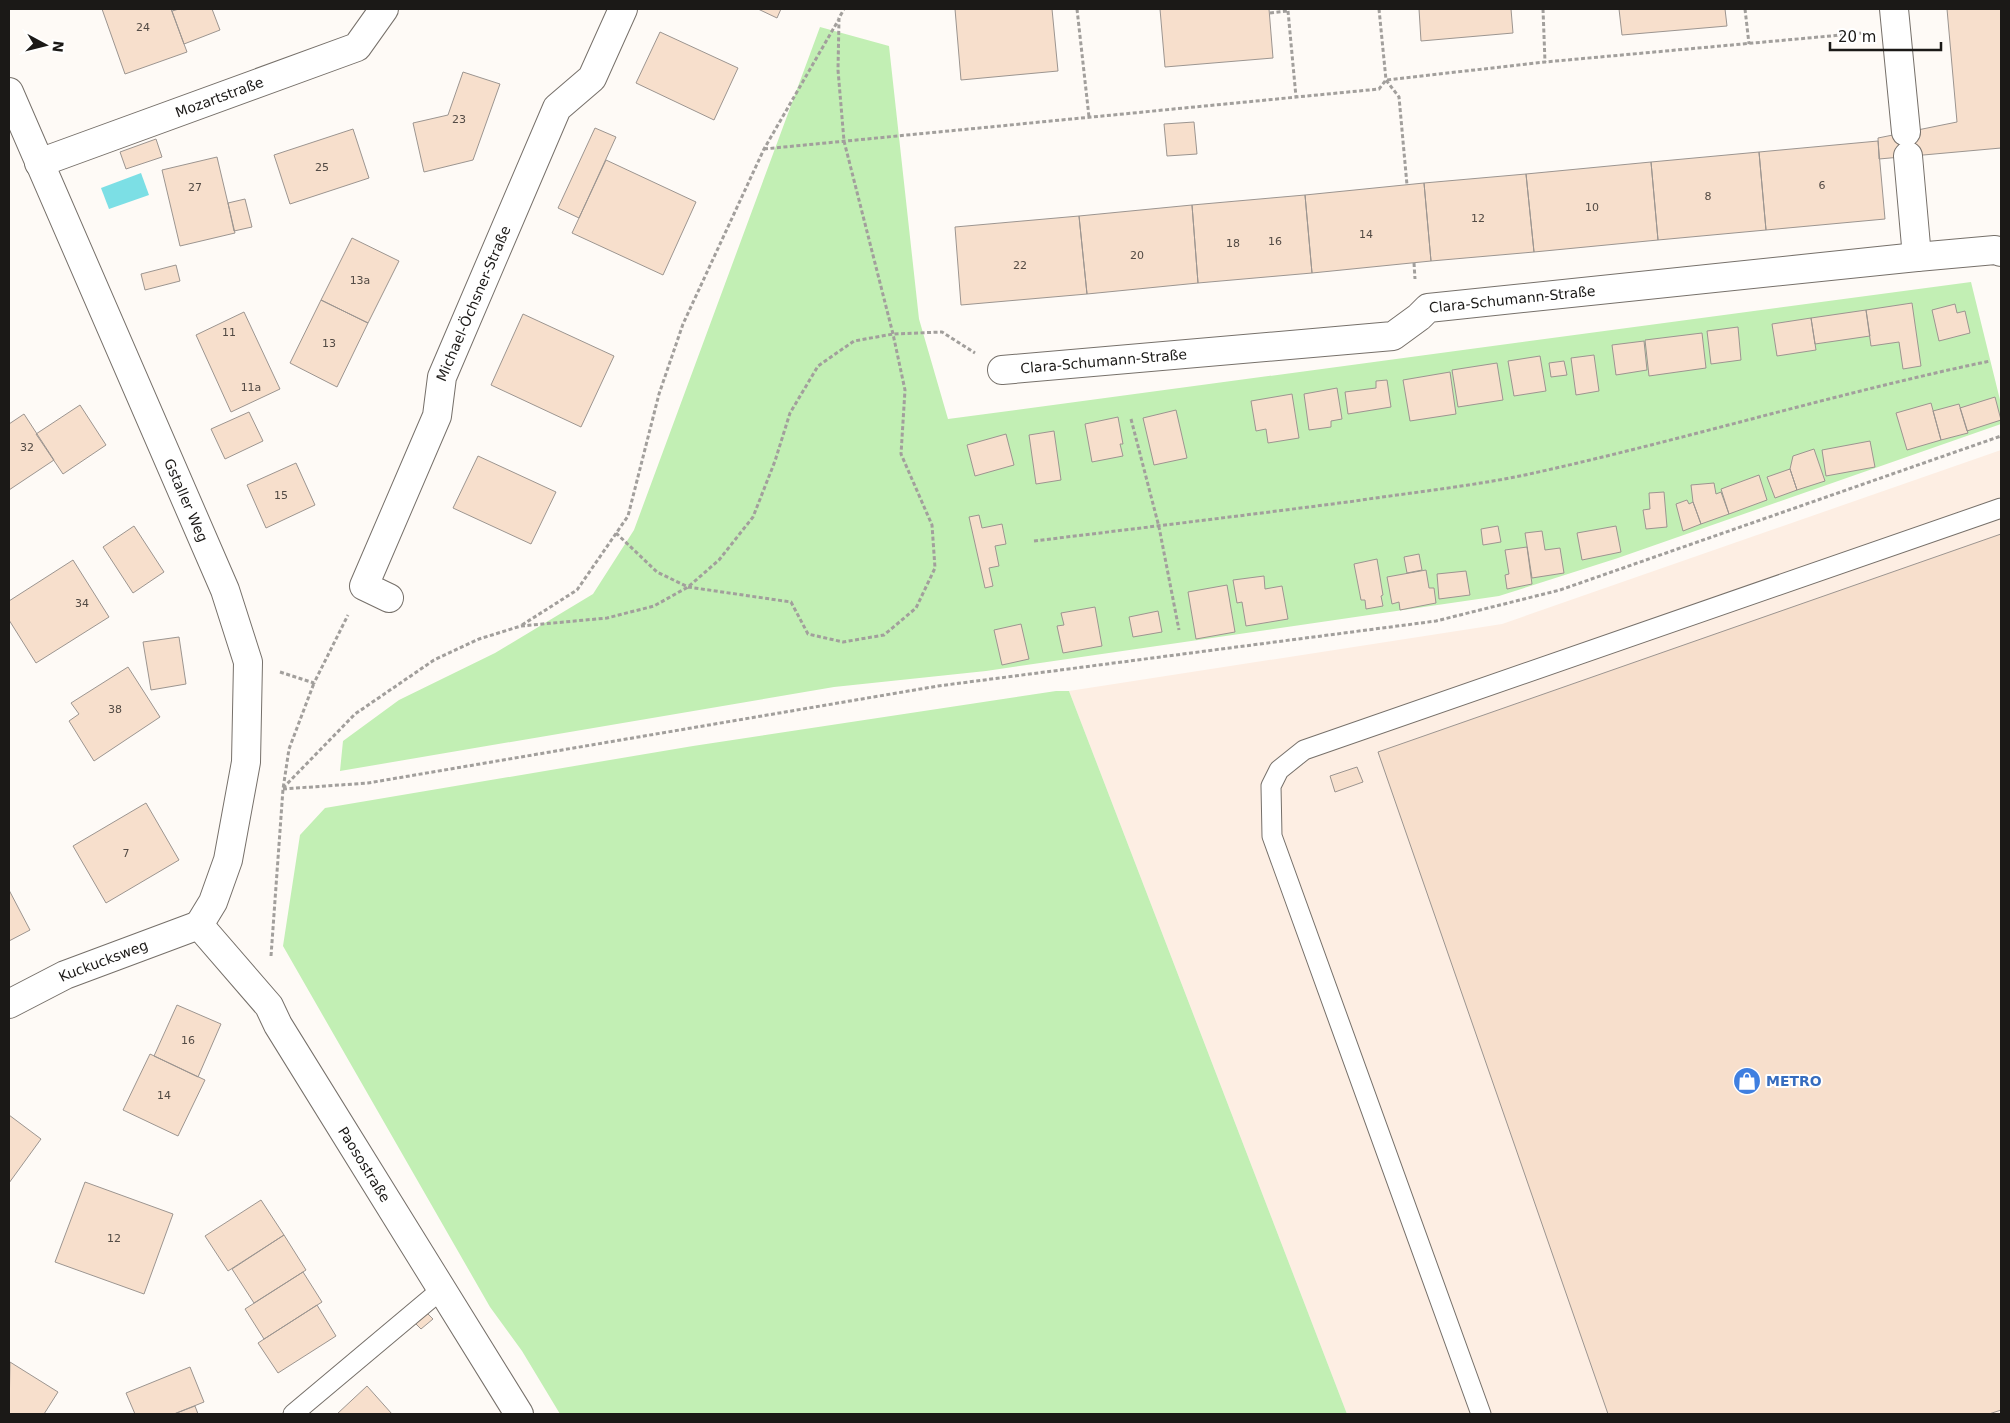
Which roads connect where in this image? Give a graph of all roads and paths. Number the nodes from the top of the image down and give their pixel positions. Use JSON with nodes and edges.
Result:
{"nodes":[{"id":1,"x":384,"y":9,"type":"edge"},
{"id":2,"x":623,"y":9,"type":"edge"},
{"id":3,"x":844,"y":9,"type":"edge"},
{"id":4,"x":1077,"y":9,"type":"edge"},
{"id":5,"x":1379,"y":9,"type":"edge"},
{"id":6,"x":1543,"y":9,"type":"edge"},
{"id":7,"x":1746,"y":9,"type":"edge"},
{"id":8,"x":1288,"y":10,"type":"edge"},
{"id":9,"x":1270,"y":13,"type":"dead end"},
{"id":10,"x":839,"y":18,"type":"junction"},
{"id":11,"x":1895,"y":19,"type":"edge"},
{"id":12,"x":1749,"y":44,"type":"junction"},
{"id":13,"x":1545,"y":62,"type":"junction"},
{"id":14,"x":1386,"y":80,"type":"junction"},
{"id":15,"x":9,"y":92,"type":"edge"},
{"id":16,"x":1296,"y":97,"type":"junction"},
{"id":17,"x":1089,"y":117,"type":"junction"},
{"id":18,"x":844,"y":141,"type":"junction"},
{"id":19,"x":764,"y":149,"type":"junction"},
{"id":20,"x":39,"y":163,"type":"junction"},
{"id":21,"x":1407,"y":185,"type":"dead end"},
{"id":22,"x":2001,"y":252,"type":"edge"},
{"id":23,"x":1917,"y":257,"type":"junction"},
{"id":24,"x":893,"y":334,"type":"junction"},
{"id":25,"x":1990,"y":360,"type":"dead end"},
{"id":26,"x":1002,"y":370,"type":"joint"},
{"id":27,"x":1131,"y":419,"type":"dead end"},
{"id":28,"x":2001,"y":436,"type":"edge"},
{"id":29,"x":2001,"y":508,"type":"edge"},
{"id":30,"x":1159,"y":526,"type":"junction"},
{"id":31,"x":616,"y":533,"type":"junction"},
{"id":32,"x":1034,"y":541,"type":"dead end"},
{"id":33,"x":364,"y":586,"type":"junction"},
{"id":34,"x":688,"y":587,"type":"junction"},
{"id":35,"x":389,"y":598,"type":"dead end"},
{"id":36,"x":521,"y":626,"type":"junction"},
{"id":37,"x":1179,"y":630,"type":"dead end"},
{"id":38,"x":248,"y":662,"type":"junction"},
{"id":39,"x":314,"y":682,"type":"junction"},
{"id":40,"x":283,"y":788,"type":"junction"},
{"id":41,"x":199,"y":925,"type":"junction"},
{"id":42,"x":9,"y":1004,"type":"edge"},
{"id":43,"x":269,"y":1006,"type":"junction"},
{"id":44,"x":442,"y":1289,"type":"junction"},
{"id":45,"x":294,"y":1414,"type":"edge"},
{"id":46,"x":518,"y":1414,"type":"edge"},
{"id":47,"x":1481,"y":1414,"type":"edge"}],
"edges":[{"from":1,"to":20,"type":"street","name":"Mozartstraße"},
{"from":2,"to":33,"type":"street","name":"Michael-Öchsner-Straße"},
{"from":3,"to":10,"type":"path"},
{"from":4,"to":17,"type":"path"},
{"from":5,"to":14,"type":"path"},
{"from":6,"to":13,"type":"path"},
{"from":7,"to":12,"type":"path"},
{"from":8,"to":9,"type":"path"},
{"from":8,"to":16,"type":"path"},
{"from":10,"to":18,"type":"path"},
{"from":10,"to":19,"type":"path"},
{"from":11,"to":12,"type":"path"},
{"from":11,"to":23,"type":"street"},
{"from":12,"to":13,"type":"path"},
{"from":13,"to":14,"type":"path"},
{"from":14,"to":16,"type":"path"},
{"from":14,"to":21,"type":"path"},
{"from":15,"to":20,"type":"street","name":"Gstaller Weg"},
{"from":16,"to":17,"type":"path"},
{"from":17,"to":18,"type":"path"},
{"from":18,"to":19,"type":"path"},
{"from":18,"to":24,"type":"path"},
{"from":19,"to":31,"type":"path"},
{"from":20,"to":38,"type":"street","name":"Gstaller Weg"},
{"from":22,"to":23,"type":"street","name":"Clara-Schumann-Straße"},
{"from":23,"to":26,"type":"street","name":"Clara-Schumann-Straße"},
{"from":24,"to":26,"type":"path"},
{"from":24,"to":34,"type":"path"},
{"from":24,"to":34,"type":"path"},
{"from":25,"to":30,"type":"path"},
{"from":27,"to":30,"type":"path"},
{"from":28,"to":40,"type":"path"},
{"from":29,"to":47,"type":"lane"},
{"from":30,"to":32,"type":"path"},
{"from":30,"to":37,"type":"path"},
{"from":31,"to":34,"type":"path"},
{"from":31,"to":36,"type":"path"},
{"from":33,"to":35,"type":"street"},
{"from":33,"to":39,"type":"path"},
{"from":34,"to":36,"type":"path"},
{"from":36,"to":40,"type":"path"},
{"from":38,"to":39,"type":"path"},
{"from":38,"to":41,"type":"street","name":"Gstaller Weg"},
{"from":39,"to":40,"type":"path"},
{"from":40,"to":43,"type":"path"},
{"from":41,"to":42,"type":"street","name":"Kuckucksweg"},
{"from":41,"to":43,"type":"street","name":"Paosostraße"},
{"from":43,"to":44,"type":"street","name":"Paosostraße"},
{"from":44,"to":45,"type":"lane"},
{"from":44,"to":46,"type":"street","name":"Paosostraße"}]}
